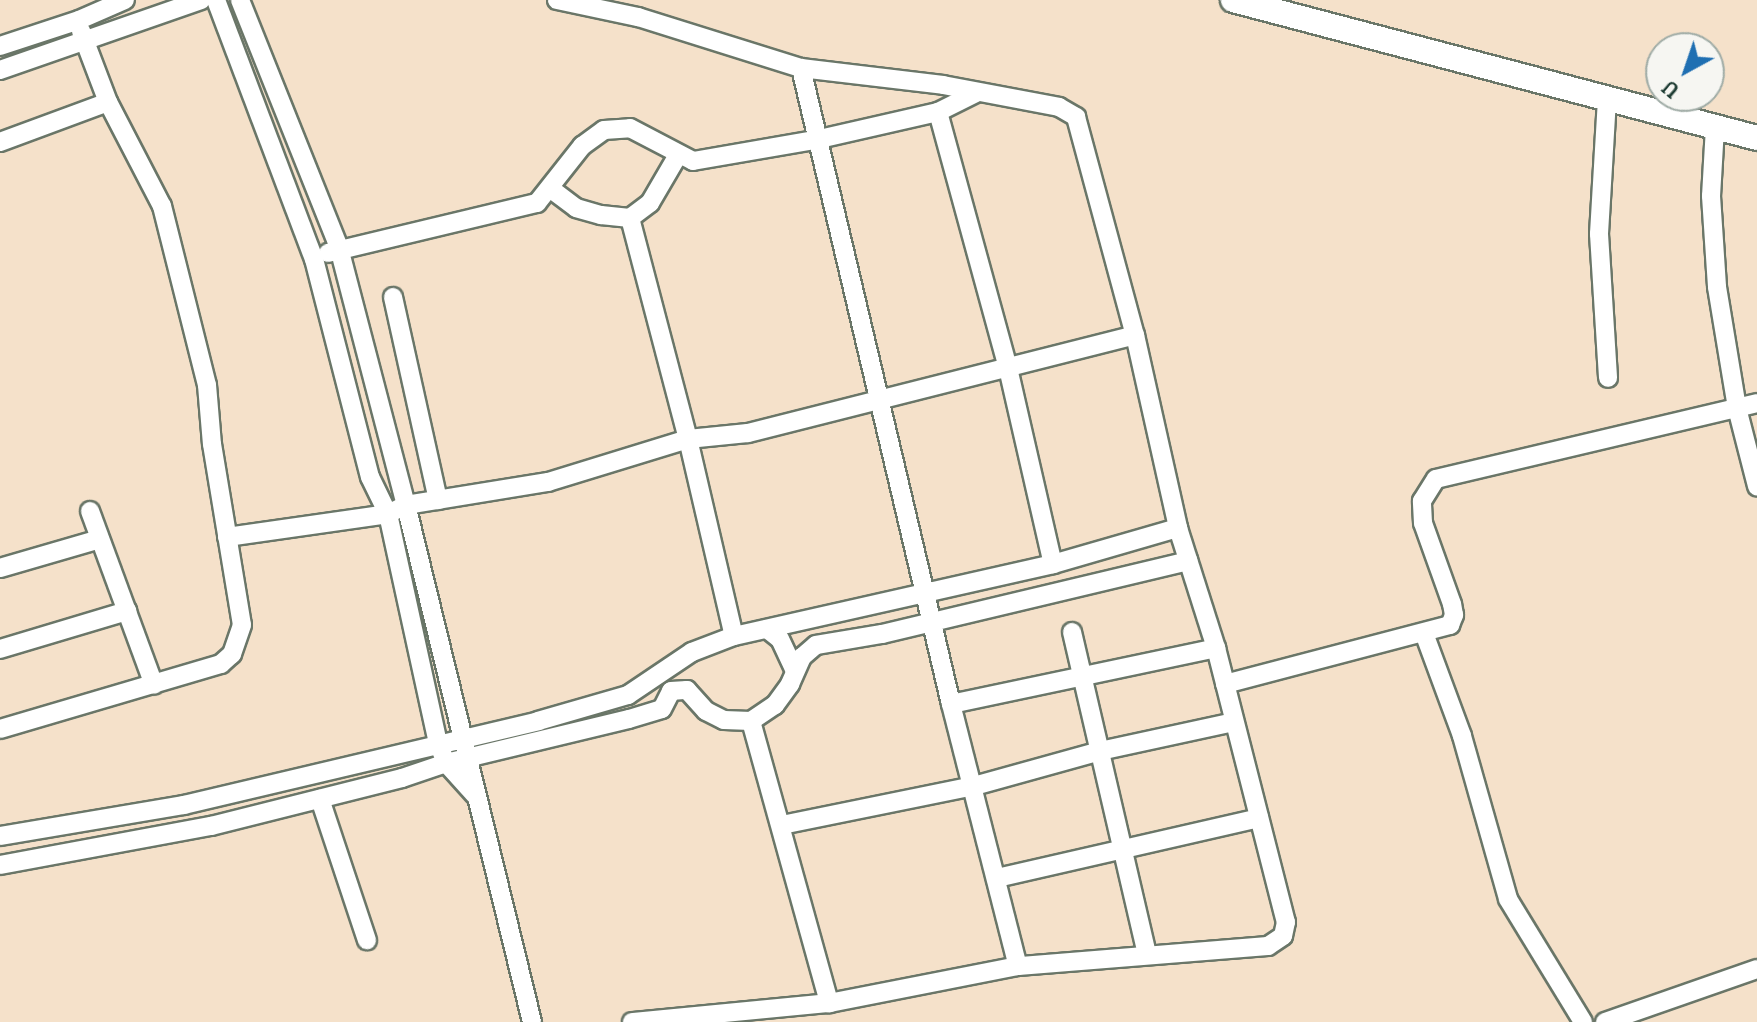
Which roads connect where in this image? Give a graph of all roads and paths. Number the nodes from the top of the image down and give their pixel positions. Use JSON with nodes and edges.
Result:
{"nodes":[{"id":1,"x":201,"y":0,"type":"edge"},
{"id":2,"x":216,"y":0,"type":"edge"},
{"id":3,"x":240,"y":0,"type":"edge"},
{"id":4,"x":557,"y":0,"type":"edge"},
{"id":5,"x":1233,"y":0,"type":"edge"},
{"id":6,"x":115,"y":2,"type":"edge"},
{"id":7,"x":639,"y":8,"type":"edge"},
{"id":8,"x":1290,"y":8,"type":"edge"},
{"id":9,"x":79,"y":20,"type":"junction"},
{"id":10,"x":83,"y":41,"type":"junction"},
{"id":11,"x":0,"y":46,"type":"edge"},
{"id":12,"x":801,"y":68,"type":"junction"},
{"id":13,"x":0,"y":70,"type":"edge"},
{"id":14,"x":976,"y":93,"type":"junction"},
{"id":15,"x":1607,"y":99,"type":"junction"},
{"id":16,"x":108,"y":102,"type":"junction"},
{"id":17,"x":938,"y":112,"type":"junction"},
{"id":18,"x":1715,"y":127,"type":"junction"},
{"id":19,"x":1757,"y":138,"type":"edge"},
{"id":20,"x":815,"y":140,"type":"junction"},
{"id":21,"x":0,"y":142,"type":"edge"},
{"id":22,"x":678,"y":155,"type":"junction"},
{"id":23,"x":551,"y":189,"type":"junction"},
{"id":24,"x":630,"y":218,"type":"junction"},
{"id":25,"x":339,"y":248,"type":"junction"},
{"id":26,"x":314,"y":259,"type":"junction"},
{"id":27,"x":393,"y":297,"type":"dead end"},
{"id":28,"x":1135,"y":335,"type":"junction"},
{"id":29,"x":1008,"y":368,"type":"junction"},
{"id":30,"x":1608,"y":378,"type":"dead end"},
{"id":31,"x":878,"y":400,"type":"junction"},
{"id":32,"x":1757,"y":403,"type":"edge"},
{"id":33,"x":1737,"y":408,"type":"junction"},
{"id":34,"x":688,"y":439,"type":"junction"},
{"id":35,"x":1757,"y":486,"type":"edge"},
{"id":36,"x":438,"y":500,"type":"junction"},
{"id":37,"x":406,"y":505,"type":"junction"},
{"id":38,"x":90,"y":511,"type":"dead end"},
{"id":39,"x":388,"y":514,"type":"junction"},
{"id":40,"x":1178,"y":528,"type":"junction"},
{"id":41,"x":227,"y":537,"type":"junction"},
{"id":42,"x":100,"y":539,"type":"junction"},
{"id":43,"x":1188,"y":561,"type":"junction"},
{"id":44,"x":1053,"y":564,"type":"junction"},
{"id":45,"x":0,"y":568,"type":"edge"},
{"id":46,"x":926,"y":593,"type":"junction"},
{"id":47,"x":127,"y":611,"type":"junction"},
{"id":48,"x":933,"y":621,"type":"junction"},
{"id":49,"x":767,"y":629,"type":"junction"},
{"id":50,"x":1072,"y":632,"type":"dead end"},
{"id":51,"x":1424,"y":633,"type":"junction"},
{"id":52,"x":734,"y":636,"type":"junction"},
{"id":53,"x":1216,"y":648,"type":"junction"},
{"id":54,"x":0,"y":649,"type":"edge"},
{"id":55,"x":692,"y":652,"type":"junction"},
{"id":56,"x":795,"y":671,"type":"junction"},
{"id":57,"x":1083,"y":676,"type":"junction"},
{"id":58,"x":1225,"y":684,"type":"junction"},
{"id":59,"x":154,"y":685,"type":"junction"},
{"id":60,"x":687,"y":690,"type":"junction"},
{"id":61,"x":951,"y":704,"type":"junction"},
{"id":62,"x":751,"y":721,"type":"junction"},
{"id":63,"x":1234,"y":722,"type":"junction"},
{"id":64,"x":0,"y":729,"type":"edge"},
{"id":65,"x":464,"y":737,"type":"junction"},
{"id":66,"x":438,"y":743,"type":"junction"},
{"id":67,"x":1100,"y":751,"type":"junction"},
{"id":68,"x":467,"y":758,"type":"junction"},
{"id":69,"x":446,"y":763,"type":"junction"},
{"id":70,"x":974,"y":786,"type":"junction"},
{"id":71,"x":477,"y":797,"type":"junction"},
{"id":72,"x":320,"y":799,"type":"junction"},
{"id":73,"x":1259,"y":818,"type":"junction"},
{"id":74,"x":66,"y":825,"type":"junction"},
{"id":75,"x":782,"y":825,"type":"junction"},
{"id":76,"x":0,"y":836,"type":"edge"},
{"id":77,"x":1123,"y":848,"type":"junction"},
{"id":78,"x":72,"y":853,"type":"junction"},
{"id":79,"x":0,"y":865,"type":"edge"},
{"id":80,"x":997,"y":878,"type":"junction"},
{"id":81,"x":367,"y":940,"type":"dead end"},
{"id":82,"x":1147,"y":954,"type":"junction"},
{"id":83,"x":1018,"y":966,"type":"junction"},
{"id":84,"x":1757,"y":969,"type":"edge"},
{"id":85,"x":829,"y":1003,"type":"junction"},
{"id":86,"x":532,"y":1022,"type":"edge"},
{"id":87,"x":632,"y":1022,"type":"edge"},
{"id":88,"x":1583,"y":1022,"type":"edge"},
{"id":89,"x":1605,"y":1022,"type":"edge"}],
"edges":[{"from":1,"to":10,"type":"street"},
{"from":2,"to":26,"type":"street"},
{"from":3,"to":25,"type":"street"},
{"from":4,"to":7,"type":"street"},
{"from":5,"to":8,"type":"main road"},
{"from":6,"to":9,"type":"street"},
{"from":7,"to":12,"type":"street"},
{"from":8,"to":15,"type":"main road"},
{"from":9,"to":10,"type":"street"},
{"from":9,"to":11,"type":"street"},
{"from":10,"to":13,"type":"street"},
{"from":10,"to":16,"type":"street"},
{"from":12,"to":14,"type":"street"},
{"from":12,"to":20,"type":"street"},
{"from":14,"to":17,"type":"street"},
{"from":14,"to":28,"type":"street"},
{"from":15,"to":18,"type":"main road"},
{"from":15,"to":30,"type":"street"},
{"from":16,"to":21,"type":"street"},
{"from":16,"to":41,"type":"street"},
{"from":17,"to":20,"type":"street"},
{"from":17,"to":29,"type":"street"},
{"from":18,"to":19,"type":"main road"},
{"from":18,"to":33,"type":"street"},
{"from":20,"to":22,"type":"street"},
{"from":20,"to":31,"type":"street"},
{"from":22,"to":23,"type":"street"},
{"from":22,"to":24,"type":"street"},
{"from":23,"to":24,"type":"street"},
{"from":23,"to":25,"type":"street"},
{"from":24,"to":34,"type":"street"},
{"from":25,"to":26,"type":"street"},
{"from":25,"to":37,"type":"street"},
{"from":26,"to":39,"type":"street"},
{"from":27,"to":36,"type":"street"},
{"from":28,"to":29,"type":"street"},
{"from":28,"to":40,"type":"street"},
{"from":29,"to":31,"type":"street"},
{"from":29,"to":44,"type":"street"},
{"from":31,"to":34,"type":"street"},
{"from":31,"to":46,"type":"street"},
{"from":32,"to":33,"type":"street"},
{"from":33,"to":35,"type":"street"},
{"from":33,"to":51,"type":"street"},
{"from":34,"to":36,"type":"street"},
{"from":34,"to":52,"type":"street"},
{"from":36,"to":37,"type":"street"},
{"from":37,"to":39,"type":"street"},
{"from":37,"to":65,"type":"street"},
{"from":38,"to":42,"type":"street"},
{"from":39,"to":41,"type":"street"},
{"from":39,"to":66,"type":"street"},
{"from":40,"to":43,"type":"street"},
{"from":40,"to":44,"type":"street"},
{"from":41,"to":59,"type":"street"},
{"from":42,"to":45,"type":"street"},
{"from":42,"to":47,"type":"street"},
{"from":43,"to":48,"type":"street"},
{"from":43,"to":53,"type":"street"},
{"from":44,"to":46,"type":"street"},
{"from":46,"to":48,"type":"street"},
{"from":46,"to":49,"type":"street"},
{"from":47,"to":54,"type":"street"},
{"from":47,"to":59,"type":"street"},
{"from":48,"to":56,"type":"street"},
{"from":48,"to":61,"type":"street"},
{"from":49,"to":52,"type":"street"},
{"from":49,"to":56,"type":"street"},
{"from":50,"to":57,"type":"street"},
{"from":51,"to":58,"type":"street"},
{"from":51,"to":88,"type":"street"},
{"from":52,"to":55,"type":"street"},
{"from":53,"to":57,"type":"street"},
{"from":53,"to":58,"type":"street"},
{"from":55,"to":60,"type":"street"},
{"from":55,"to":65,"type":"street"},
{"from":56,"to":62,"type":"street"},
{"from":57,"to":61,"type":"street"},
{"from":57,"to":67,"type":"street"},
{"from":58,"to":63,"type":"street"},
{"from":59,"to":64,"type":"street"},
{"from":60,"to":62,"type":"street"},
{"from":60,"to":68,"type":"street"},
{"from":61,"to":70,"type":"street"},
{"from":62,"to":75,"type":"street"},
{"from":63,"to":67,"type":"street"},
{"from":63,"to":73,"type":"street"},
{"from":65,"to":66,"type":"street"},
{"from":65,"to":68,"type":"street"},
{"from":66,"to":69,"type":"street"},
{"from":66,"to":74,"type":"street"},
{"from":67,"to":70,"type":"street"},
{"from":67,"to":77,"type":"street"},
{"from":68,"to":69,"type":"street"},
{"from":68,"to":71,"type":"street"},
{"from":69,"to":71,"type":"street"},
{"from":69,"to":72,"type":"street"},
{"from":70,"to":75,"type":"street"},
{"from":70,"to":80,"type":"street"},
{"from":71,"to":86,"type":"street"},
{"from":72,"to":78,"type":"street"},
{"from":72,"to":81,"type":"street"},
{"from":73,"to":77,"type":"street"},
{"from":73,"to":82,"type":"street"},
{"from":74,"to":76,"type":"street"},
{"from":74,"to":78,"type":"street"},
{"from":75,"to":85,"type":"street"},
{"from":77,"to":80,"type":"street"},
{"from":77,"to":82,"type":"street"},
{"from":78,"to":79,"type":"street"},
{"from":80,"to":83,"type":"street"},
{"from":82,"to":83,"type":"street"},
{"from":83,"to":85,"type":"street"},
{"from":84,"to":89,"type":"street"},
{"from":85,"to":87,"type":"street"}]}
